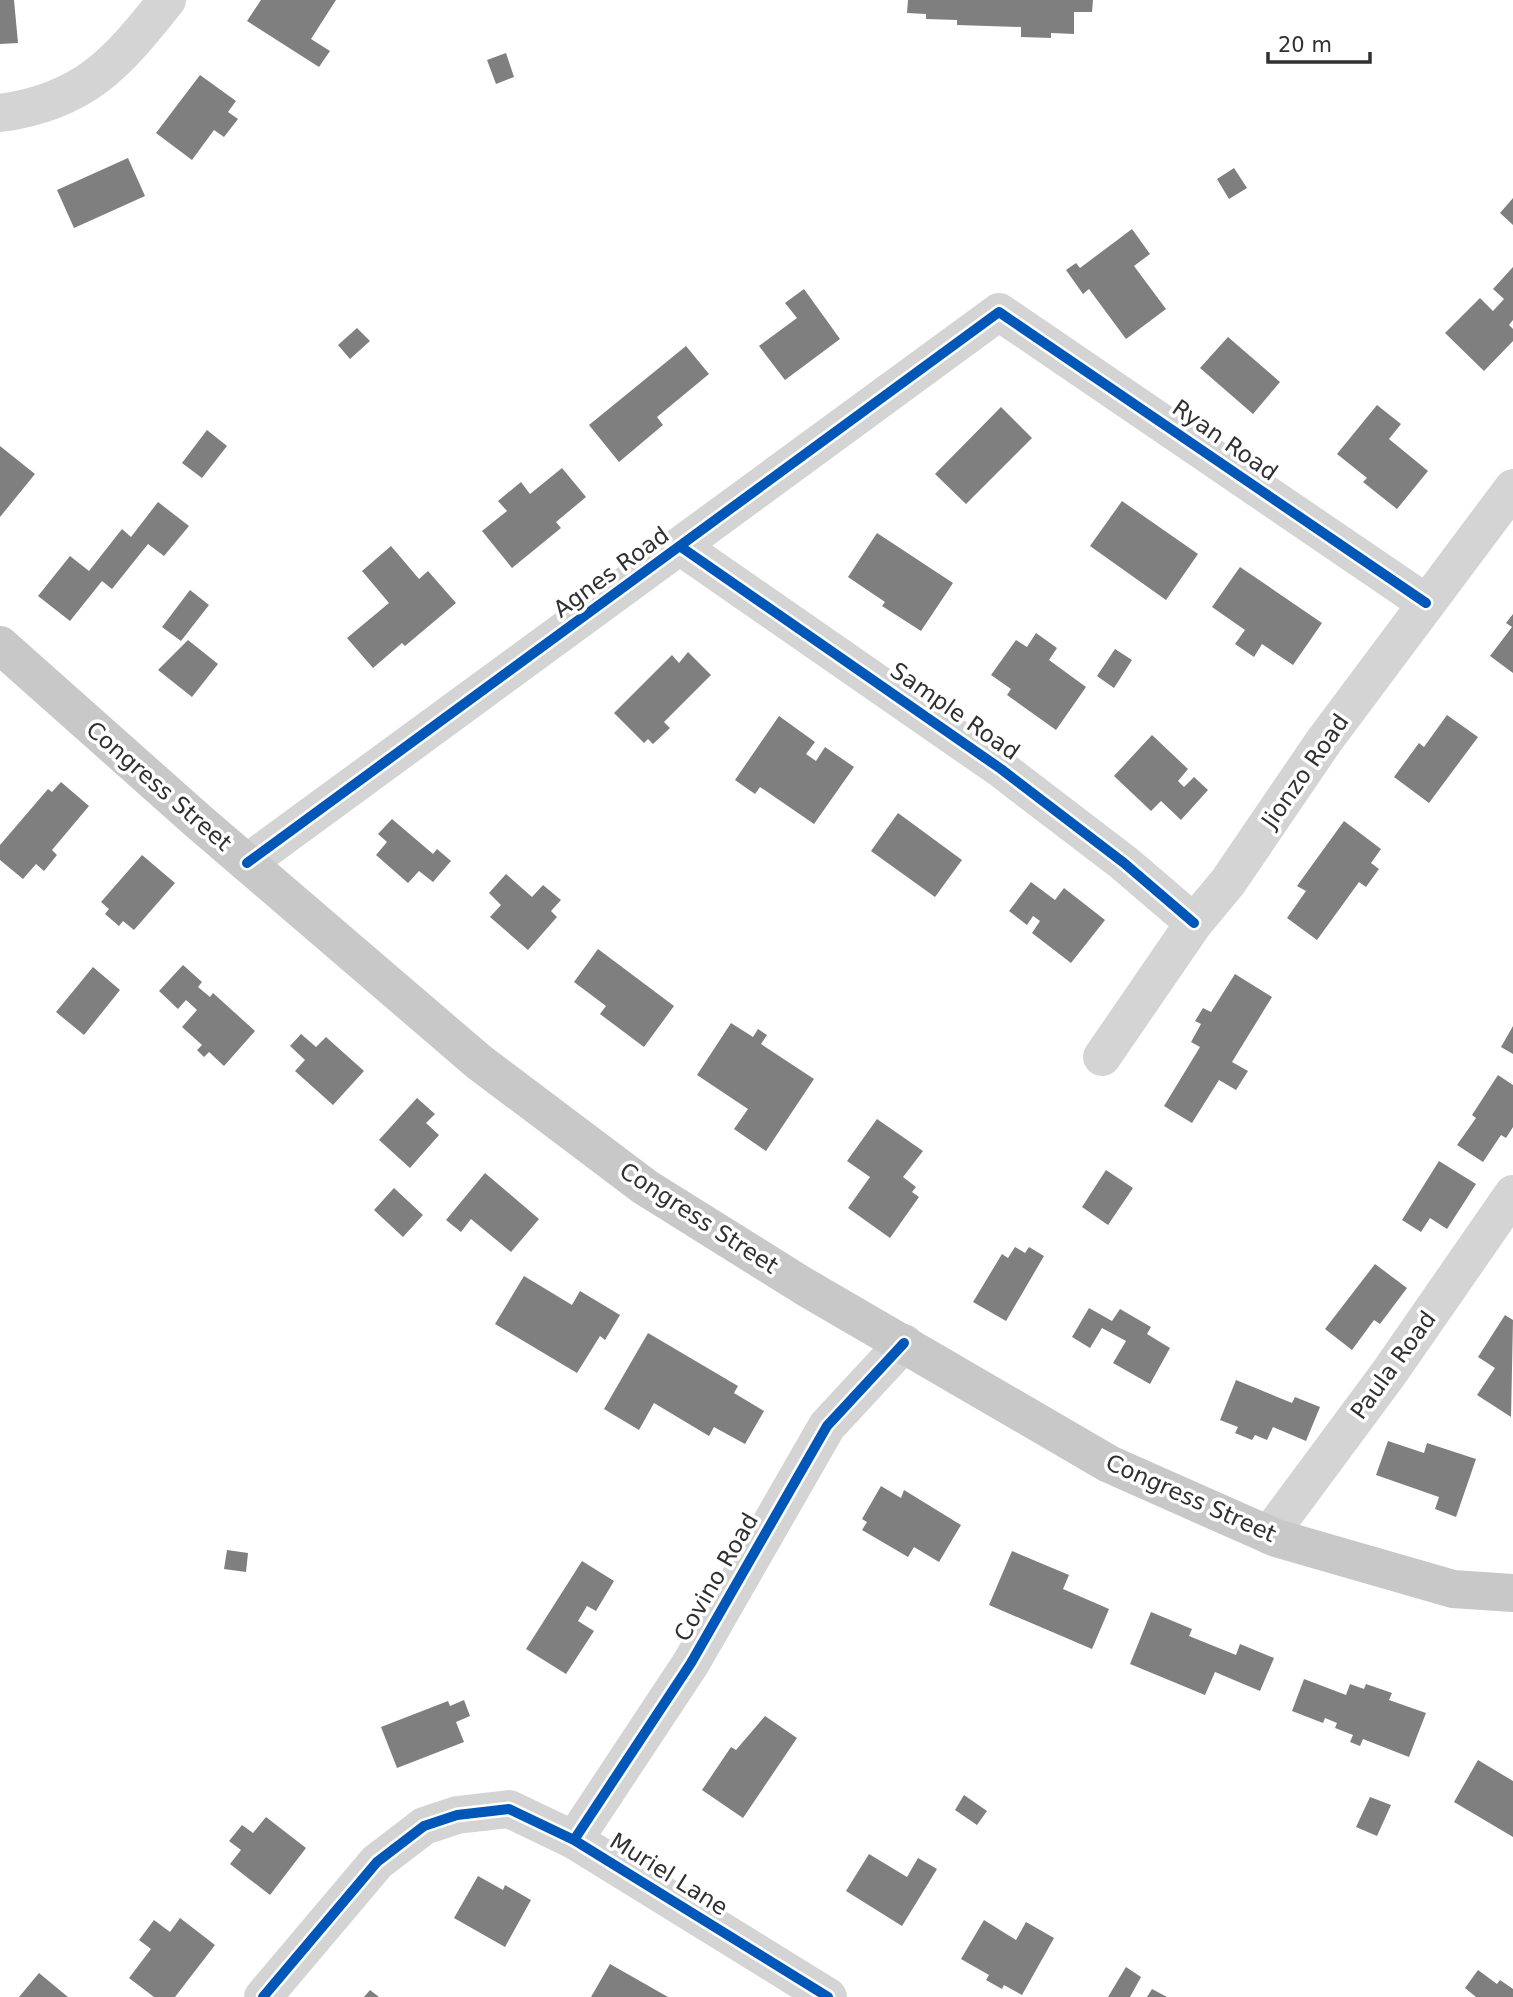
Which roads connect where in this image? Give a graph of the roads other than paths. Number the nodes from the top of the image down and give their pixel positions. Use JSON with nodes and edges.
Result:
{"nodes":[{"id":1,"x":167,"y":0,"type":"edge"},
{"id":2,"x":0,"y":113,"type":"edge"},
{"id":3,"x":999,"y":312,"type":"joint"},
{"id":4,"x":1513,"y":488,"type":"edge"},
{"id":5,"x":681,"y":547,"type":"junction"},
{"id":6,"x":1426,"y":603,"type":"junction"},
{"id":7,"x":0,"y":645,"type":"edge"},
{"id":8,"x":247,"y":863,"type":"junction"},
{"id":9,"x":1194,"y":923,"type":"junction"},
{"id":10,"x":1102,"y":1057,"type":"dead end"},
{"id":11,"x":1513,"y":1194,"type":"edge"},
{"id":12,"x":904,"y":1343,"type":"junction"},
{"id":13,"x":1269,"y":1535,"type":"junction"},
{"id":14,"x":1513,"y":1593,"type":"edge"},
{"id":15,"x":574,"y":1840,"type":"junction"},
{"id":16,"x":263,"y":1997,"type":"edge"},
{"id":17,"x":828,"y":1997,"type":"edge"}],
"edges":[{"from":1,"to":2,"type":"street"},
{"from":3,"to":5,"type":"street","name":"Agnes Road"},
{"from":3,"to":6,"type":"street","name":"Ryan Road"},
{"from":4,"to":6,"type":"street","name":"Jionzo Road"},
{"from":5,"to":8,"type":"street","name":"Agnes Road"},
{"from":5,"to":9,"type":"street","name":"Sample Road"},
{"from":6,"to":9,"type":"street","name":"Jionzo Road"},
{"from":7,"to":8,"type":"main road","name":"Congress Street"},
{"from":8,"to":12,"type":"main road","name":"Congress Street"},
{"from":9,"to":10,"type":"street","name":"Jionzo Road"},
{"from":11,"to":13,"type":"street","name":"Paula Road"},
{"from":12,"to":13,"type":"main road","name":"Congress Street"},
{"from":12,"to":15,"type":"street","name":"Covino Road"},
{"from":13,"to":14,"type":"main road","name":"Congress Street"},
{"from":15,"to":16,"type":"street","name":"Muriel Lane"},
{"from":15,"to":17,"type":"street","name":"Muriel Lane"}]}
